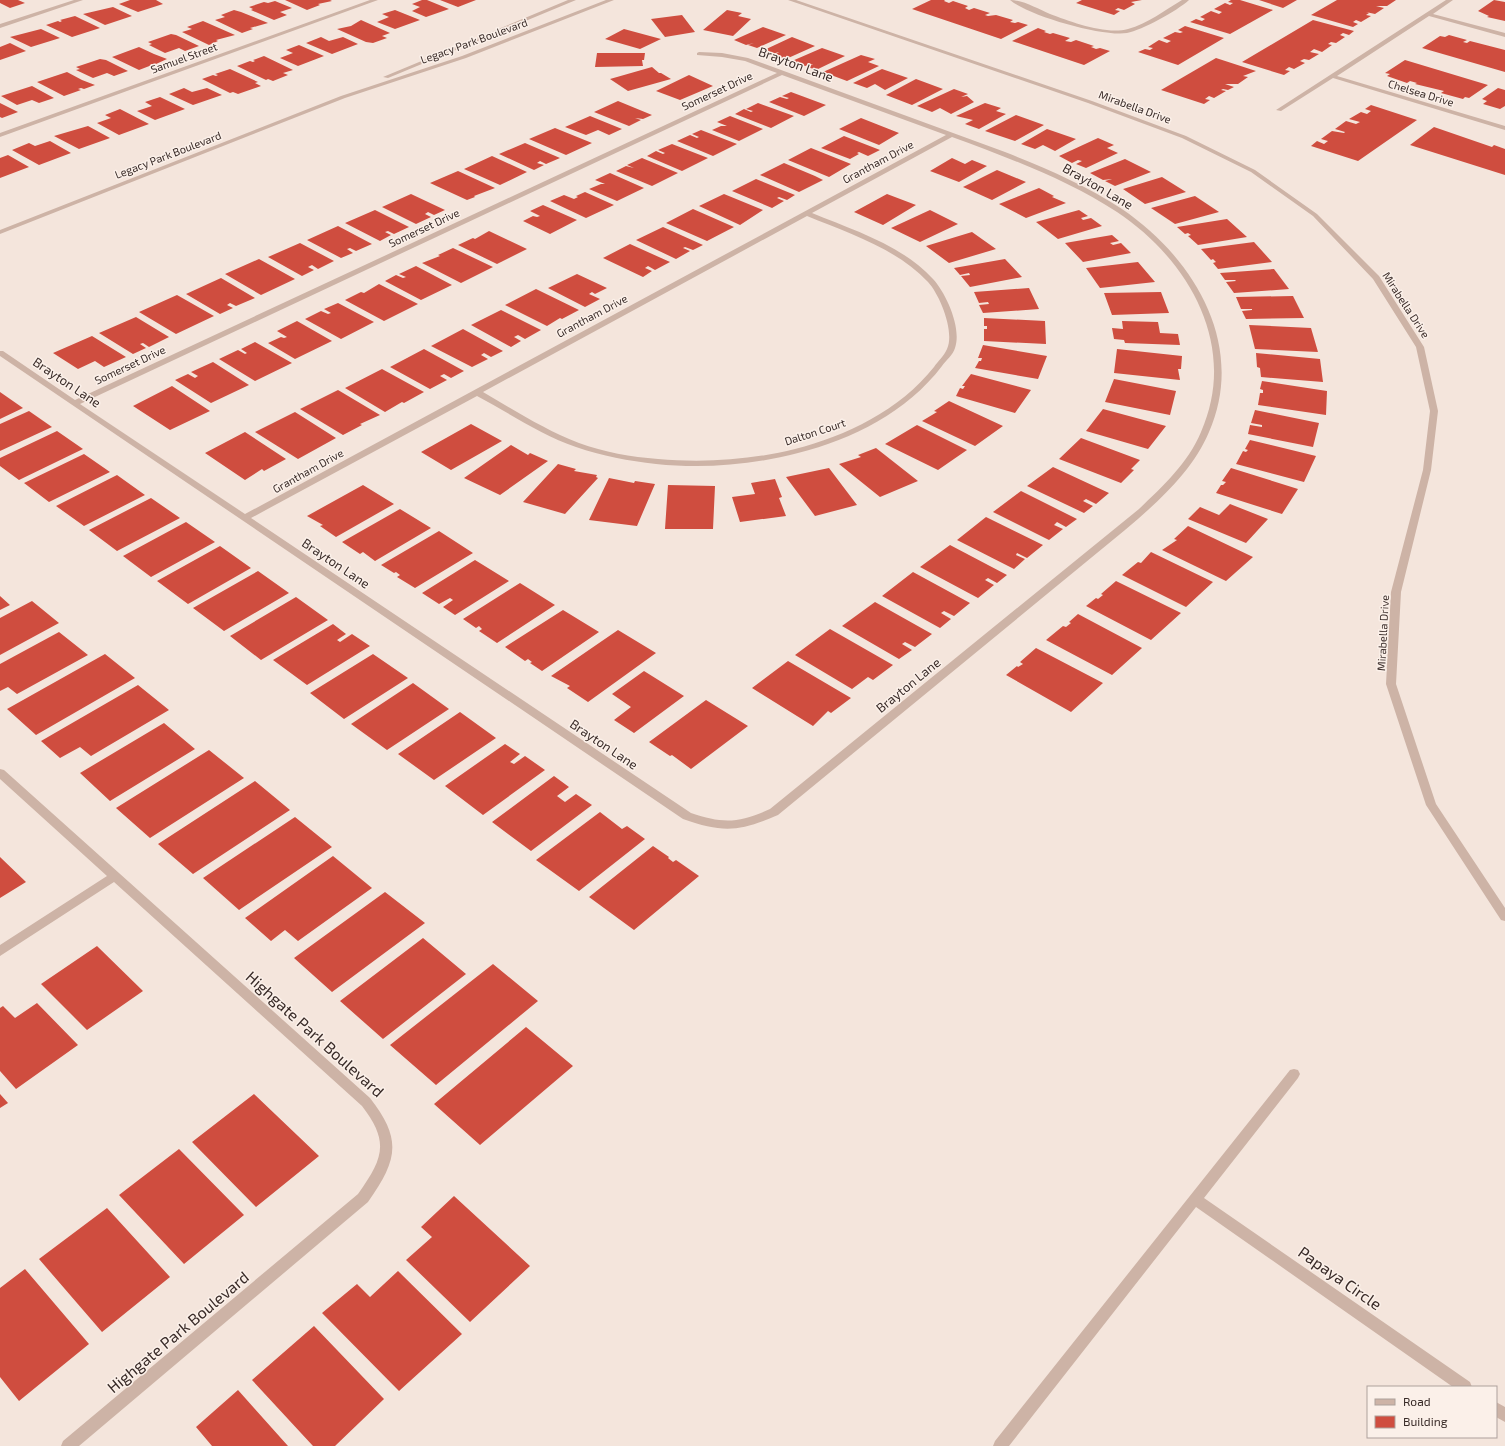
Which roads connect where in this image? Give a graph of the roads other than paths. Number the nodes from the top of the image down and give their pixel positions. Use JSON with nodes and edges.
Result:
{"nodes":[{"id":1,"x":80,"y":0,"type":"edge"},
{"id":2,"x":375,"y":0,"type":"edge"},
{"id":3,"x":573,"y":0,"type":"edge"},
{"id":4,"x":611,"y":0,"type":"edge"},
{"id":5,"x":791,"y":0,"type":"edge"},
{"id":6,"x":1013,"y":0,"type":"edge"},
{"id":7,"x":1186,"y":0,"type":"edge"},
{"id":8,"x":1450,"y":0,"type":"edge"},
{"id":9,"x":1428,"y":14,"type":"junction"},
{"id":10,"x":0,"y":26,"type":"edge"},
{"id":11,"x":1505,"y":36,"type":"edge"},
{"id":12,"x":699,"y":54,"type":"dead end"},
{"id":13,"x":782,"y":73,"type":"junction"},
{"id":14,"x":1332,"y":76,"type":"junction"},
{"id":15,"x":343,"y":97,"type":"junction"},
{"id":16,"x":1279,"y":110,"type":"dead end"},
{"id":17,"x":1505,"y":128,"type":"edge"},
{"id":18,"x":0,"y":135,"type":"edge"},
{"id":19,"x":951,"y":135,"type":"junction"},
{"id":20,"x":806,"y":213,"type":"junction"},
{"id":21,"x":0,"y":232,"type":"edge"},
{"id":22,"x":0,"y":353,"type":"edge"},
{"id":23,"x":476,"y":392,"type":"junction"},
{"id":24,"x":75,"y":403,"type":"junction"},
{"id":25,"x":245,"y":518,"type":"junction"},
{"id":26,"x":0,"y":773,"type":"edge"},
{"id":27,"x":116,"y":876,"type":"junction"},
{"id":28,"x":1505,"y":917,"type":"edge"},
{"id":29,"x":0,"y":951,"type":"edge"},
{"id":30,"x":1294,"y":1074,"type":"dead end"},
{"id":31,"x":1195,"y":1199,"type":"junction"},
{"id":32,"x":1464,"y":1386,"type":"edge"},
{"id":33,"x":68,"y":1446,"type":"edge"},
{"id":34,"x":1000,"y":1446,"type":"edge"}],
"edges":[{"from":1,"to":10,"type":"street"},
{"from":2,"to":18,"type":"street","name":"Samuel Street"},
{"from":3,"to":15,"type":"street","name":"Legacy Park Boulevard"},
{"from":4,"to":15,"type":"street","name":"Legacy Park Boulevard"},
{"from":5,"to":28,"type":"street","name":"Mirabella Drive"},
{"from":6,"to":7,"type":"street"},
{"from":8,"to":9,"type":"street"},
{"from":9,"to":11,"type":"street"},
{"from":9,"to":14,"type":"street"},
{"from":12,"to":13,"type":"street","name":"Brayton Lane"},
{"from":13,"to":19,"type":"street","name":"Brayton Lane"},
{"from":13,"to":24,"type":"street","name":"Somerset Drive"},
{"from":14,"to":16,"type":"street"},
{"from":14,"to":17,"type":"street","name":"Chelsea Drive"},
{"from":15,"to":21,"type":"street","name":"Legacy Park Boulevard"},
{"from":19,"to":20,"type":"street","name":"Grantham Drive"},
{"from":19,"to":25,"type":"street","name":"Brayton Lane"},
{"from":20,"to":23,"type":"street","name":"Grantham Drive"},
{"from":20,"to":23,"type":"street","name":"Dalton Court"},
{"from":22,"to":24,"type":"street","name":"Brayton Lane"},
{"from":23,"to":25,"type":"street","name":"Grantham Drive"},
{"from":24,"to":25,"type":"street","name":"Brayton Lane"},
{"from":26,"to":27,"type":"street","name":"Highgate Park Boulevard"},
{"from":27,"to":29,"type":"street"},
{"from":27,"to":33,"type":"street","name":"Highgate Park Boulevard"},
{"from":30,"to":31,"type":"street"},
{"from":31,"to":32,"type":"street","name":"Papaya Circle"},
{"from":31,"to":34,"type":"street"}]}
